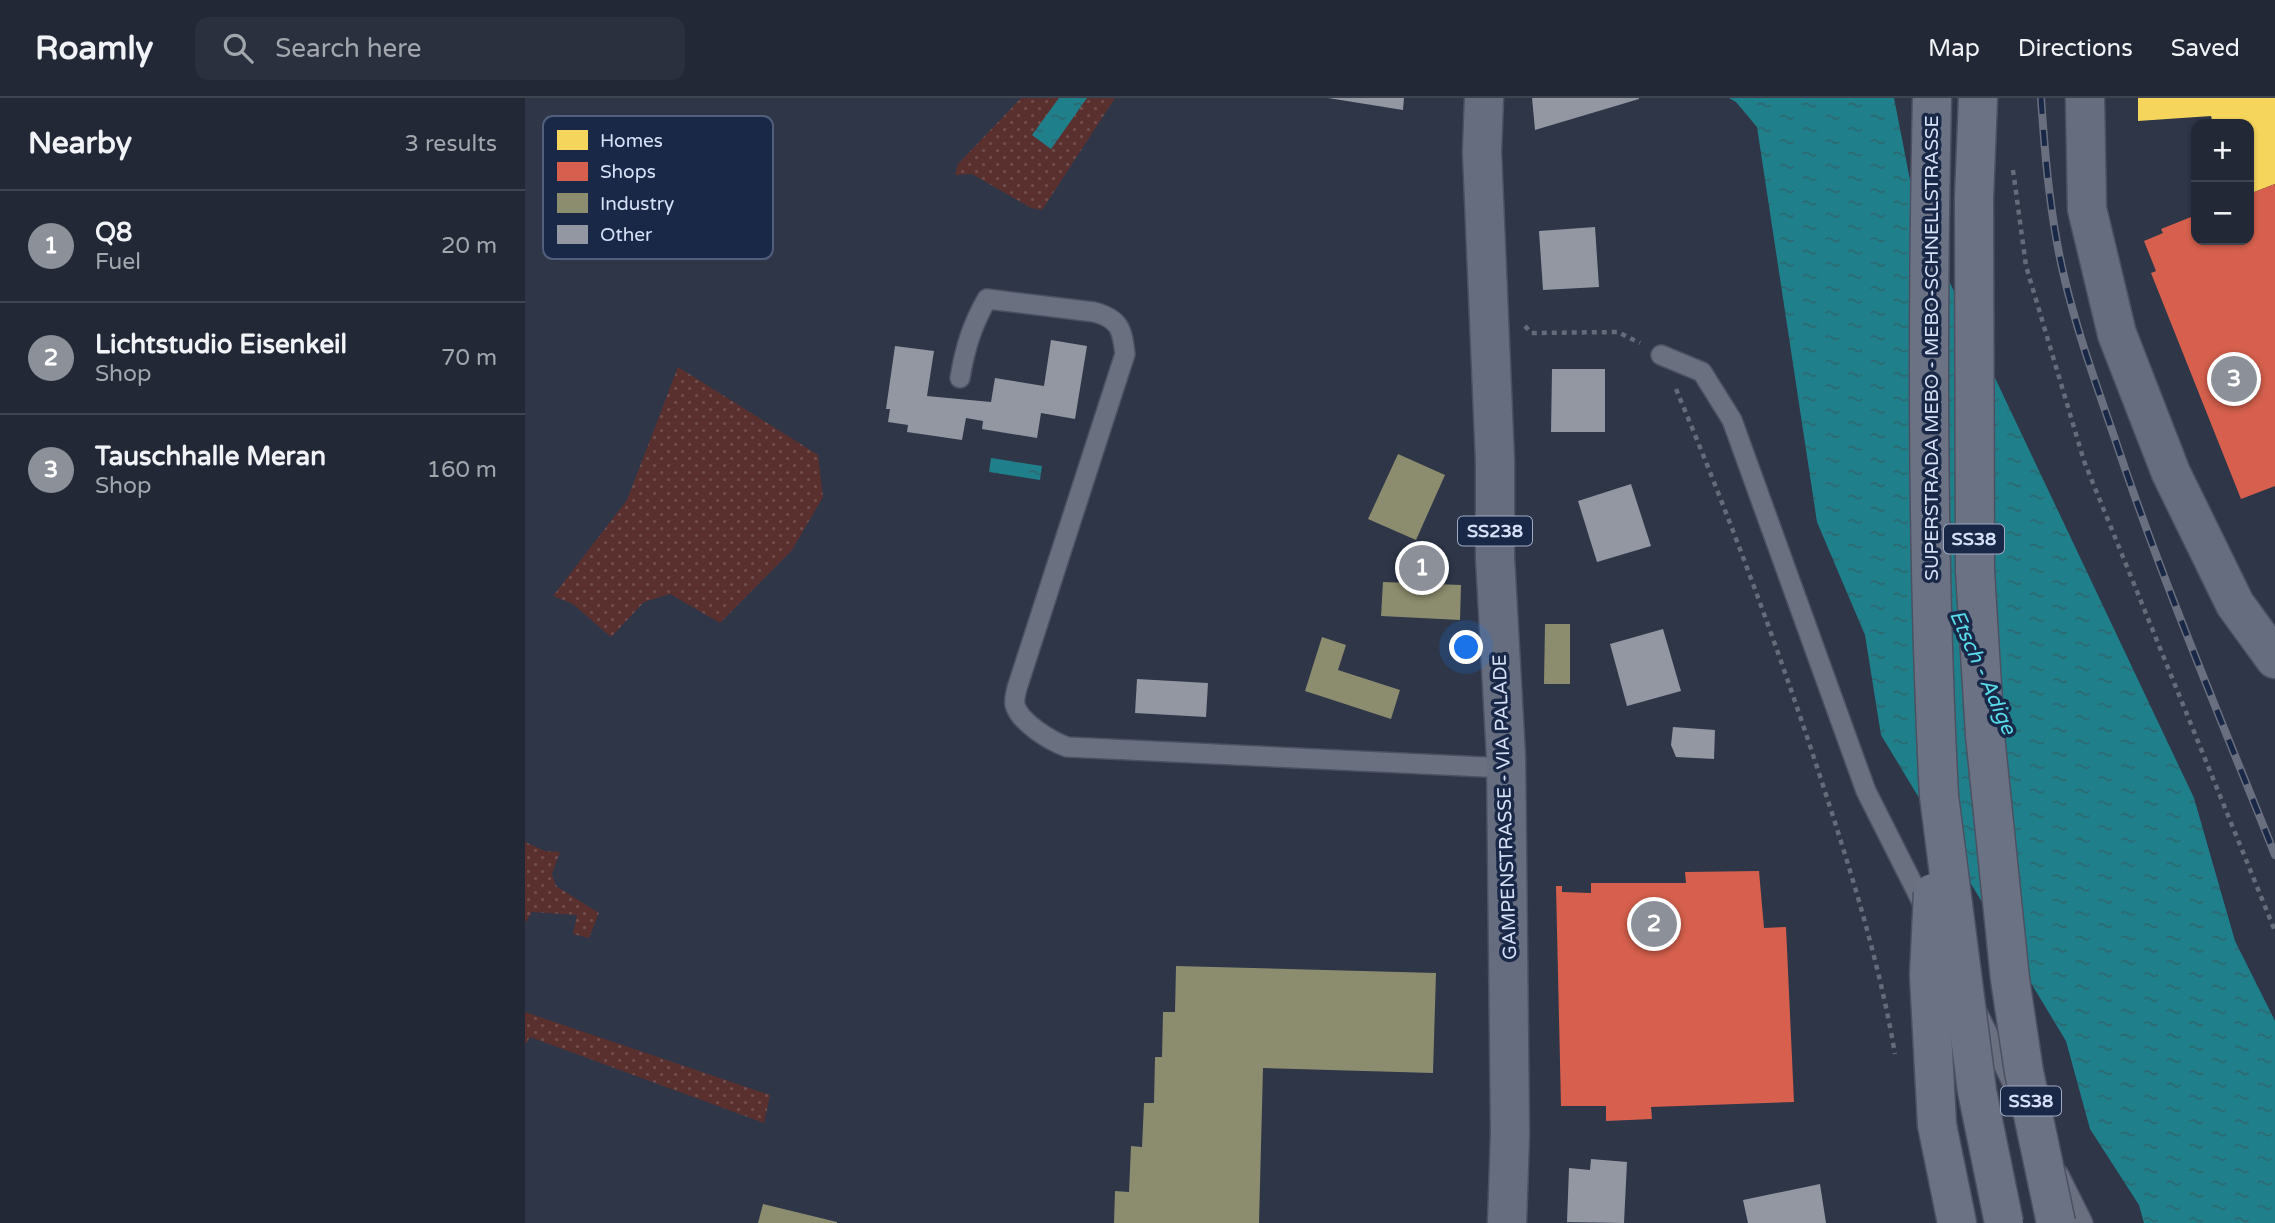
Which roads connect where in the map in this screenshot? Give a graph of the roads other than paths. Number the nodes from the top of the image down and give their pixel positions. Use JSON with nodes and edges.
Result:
{"nodes":[{"id":1,"x":1484,"y":98,"type":"edge"},
{"id":2,"x":1933,"y":98,"type":"edge"},
{"id":3,"x":1977,"y":98,"type":"edge"},
{"id":4,"x":2085,"y":98,"type":"edge"},
{"id":5,"x":1661,"y":355,"type":"road end"},
{"id":6,"x":960,"y":378,"type":"dead end"},
{"id":7,"x":2275,"y":659,"type":"edge"},
{"id":8,"x":1506,"y":768,"type":"junction"},
{"id":9,"x":1939,"y":796,"type":"junction"},
{"id":10,"x":1507,"y":1223,"type":"edge"},
{"id":11,"x":1957,"y":1223,"type":"edge"},
{"id":12,"x":2004,"y":1223,"type":"edge"},
{"id":13,"x":2056,"y":1223,"type":"edge"},
{"id":14,"x":2083,"y":1223,"type":"edge"}],
"edges":[{"from":1,"to":8,"type":"main road","name":"GAMPENSTRASSE - VIA PALADE","number":"SS238"},
{"from":2,"to":9,"type":"highway","name":"SUPERSTRADA MEBO - MEBO-SCHNELLSTRASSE","number":"SS38"},
{"from":3,"to":13,"type":"highway","number":"SS38","bridge":true},
{"from":4,"to":7,"type":"main road"},
{"from":5,"to":14,"type":"lane"},
{"from":6,"to":8,"type":"lane"},
{"from":8,"to":10,"type":"main road","name":"GAMPENSTRASSE - VIA PALADE","number":"SS238"},
{"from":9,"to":11,"type":"highway","bridge":true},
{"from":9,"to":12,"type":"highway","name":"SUPERSTRADA MEBO - MEBO-SCHNELLSTRASSE","number":"SS38","bridge":true}]}
